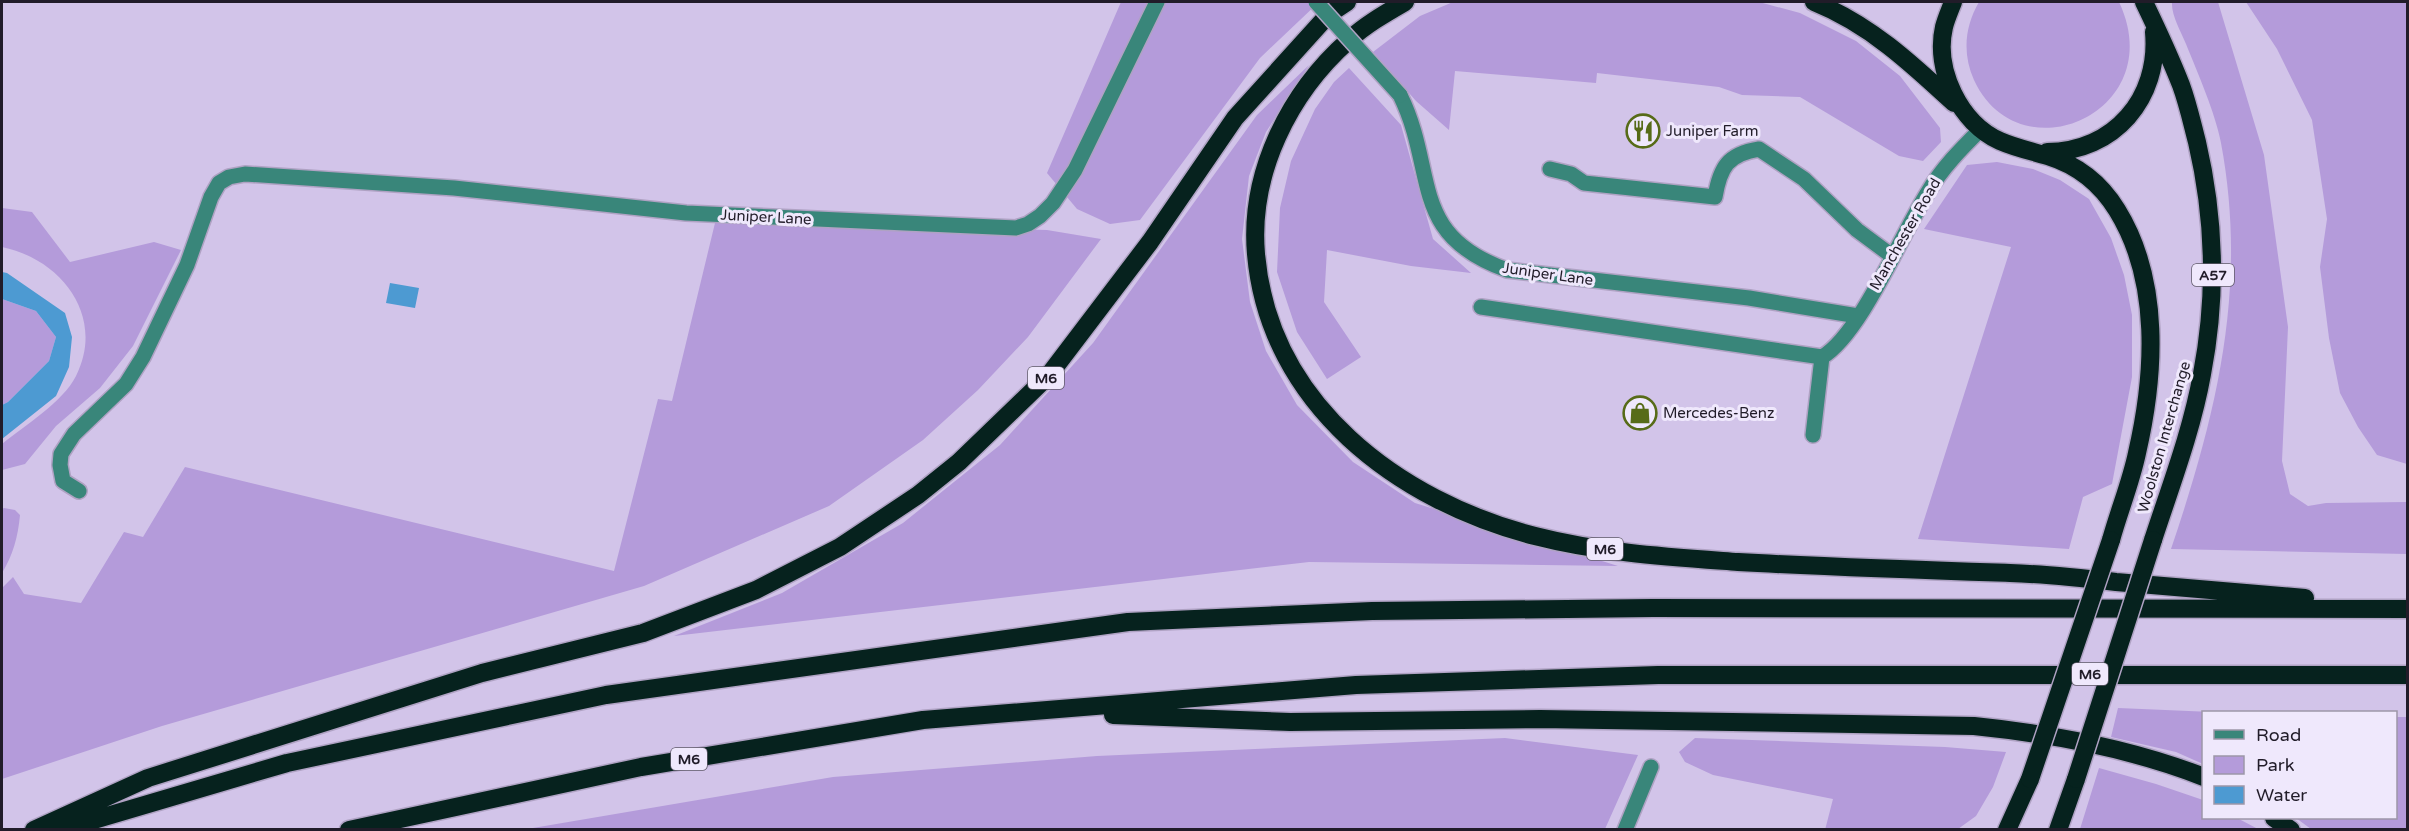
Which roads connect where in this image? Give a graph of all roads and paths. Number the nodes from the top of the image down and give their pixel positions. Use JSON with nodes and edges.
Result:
{"nodes":[{"id":1,"x":1156,"y":2,"type":"edge"},
{"id":2,"x":1316,"y":2,"type":"edge"},
{"id":3,"x":1347,"y":2,"type":"edge"},
{"id":4,"x":1405,"y":2,"type":"edge"},
{"id":5,"x":1814,"y":2,"type":"edge"},
{"id":6,"x":1953,"y":2,"type":"edge"},
{"id":7,"x":2147,"y":7,"type":"edge"},
{"id":8,"x":1965,"y":112,"type":"junction"},
{"id":9,"x":1981,"y":129,"type":"junction"},
{"id":10,"x":2037,"y":152,"type":"junction"},
{"id":11,"x":1550,"y":169,"type":"dead end"},
{"id":12,"x":1892,"y":256,"type":"junction"},
{"id":13,"x":1481,"y":307,"type":"dead end"},
{"id":14,"x":1858,"y":316,"type":"junction"},
{"id":15,"x":1822,"y":357,"type":"junction"},
{"id":16,"x":1813,"y":435,"type":"dead end"},
{"id":17,"x":79,"y":491,"type":"dead end"},
{"id":18,"x":2408,"y":608,"type":"edge"},
{"id":19,"x":2408,"y":675,"type":"edge"},
{"id":20,"x":1033,"y":712,"type":"junction"},
{"id":21,"x":1651,"y":767,"type":"dead end"},
{"id":22,"x":2202,"y":776,"type":"edge"},
{"id":23,"x":2275,"y":819,"type":"edge"},
{"id":24,"x":34,"y":830,"type":"edge"},
{"id":25,"x":60,"y":830,"type":"edge"},
{"id":26,"x":349,"y":830,"type":"edge"},
{"id":27,"x":1625,"y":830,"type":"edge"},
{"id":28,"x":2007,"y":830,"type":"edge"},
{"id":29,"x":2058,"y":830,"type":"edge"},
{"id":30,"x":2291,"y":830,"type":"edge"}],
"edges":[{"from":1,"to":17,"type":"street","name":"Juniper Lane"},
{"from":2,"to":14,"type":"street","name":"Juniper Lane","bridge":true},
{"from":3,"to":24,"type":"highway","number":"M6"},
{"from":4,"to":18,"type":"highway","number":"M6"},
{"from":5,"to":8,"type":"highway"},
{"from":6,"to":8,"type":"highway","name":"Woolston Interchange","number":"A57"},
{"from":7,"to":10,"type":"highway","name":"Woolston Interchange","number":"A57"},
{"from":7,"to":29,"type":"highway","name":"Woolston Interchange","number":"A57","bridge":true},
{"from":8,"to":9,"type":"highway","name":"Woolston Interchange","number":"A57"},
{"from":9,"to":10,"type":"highway","name":"Woolston Interchange","number":"A57"},
{"from":9,"to":12,"type":"street","name":"Manchester Road"},
{"from":10,"to":28,"type":"highway","name":"Woolston Interchange","number":"A57","bridge":true},
{"from":11,"to":12,"type":"street"},
{"from":12,"to":14,"type":"street","name":"Manchester Road"},
{"from":13,"to":15,"type":"street"},
{"from":14,"to":15,"type":"street","name":"Manchester Road"},
{"from":15,"to":16,"type":"street"},
{"from":18,"to":25,"type":"highway","number":"M6"},
{"from":19,"to":20,"type":"highway","number":"M6"},
{"from":20,"to":22,"type":"highway","number":"M6"},
{"from":20,"to":26,"type":"highway","number":"M6"},
{"from":21,"to":27,"type":"street"},
{"from":23,"to":30,"type":"highway"}]}
